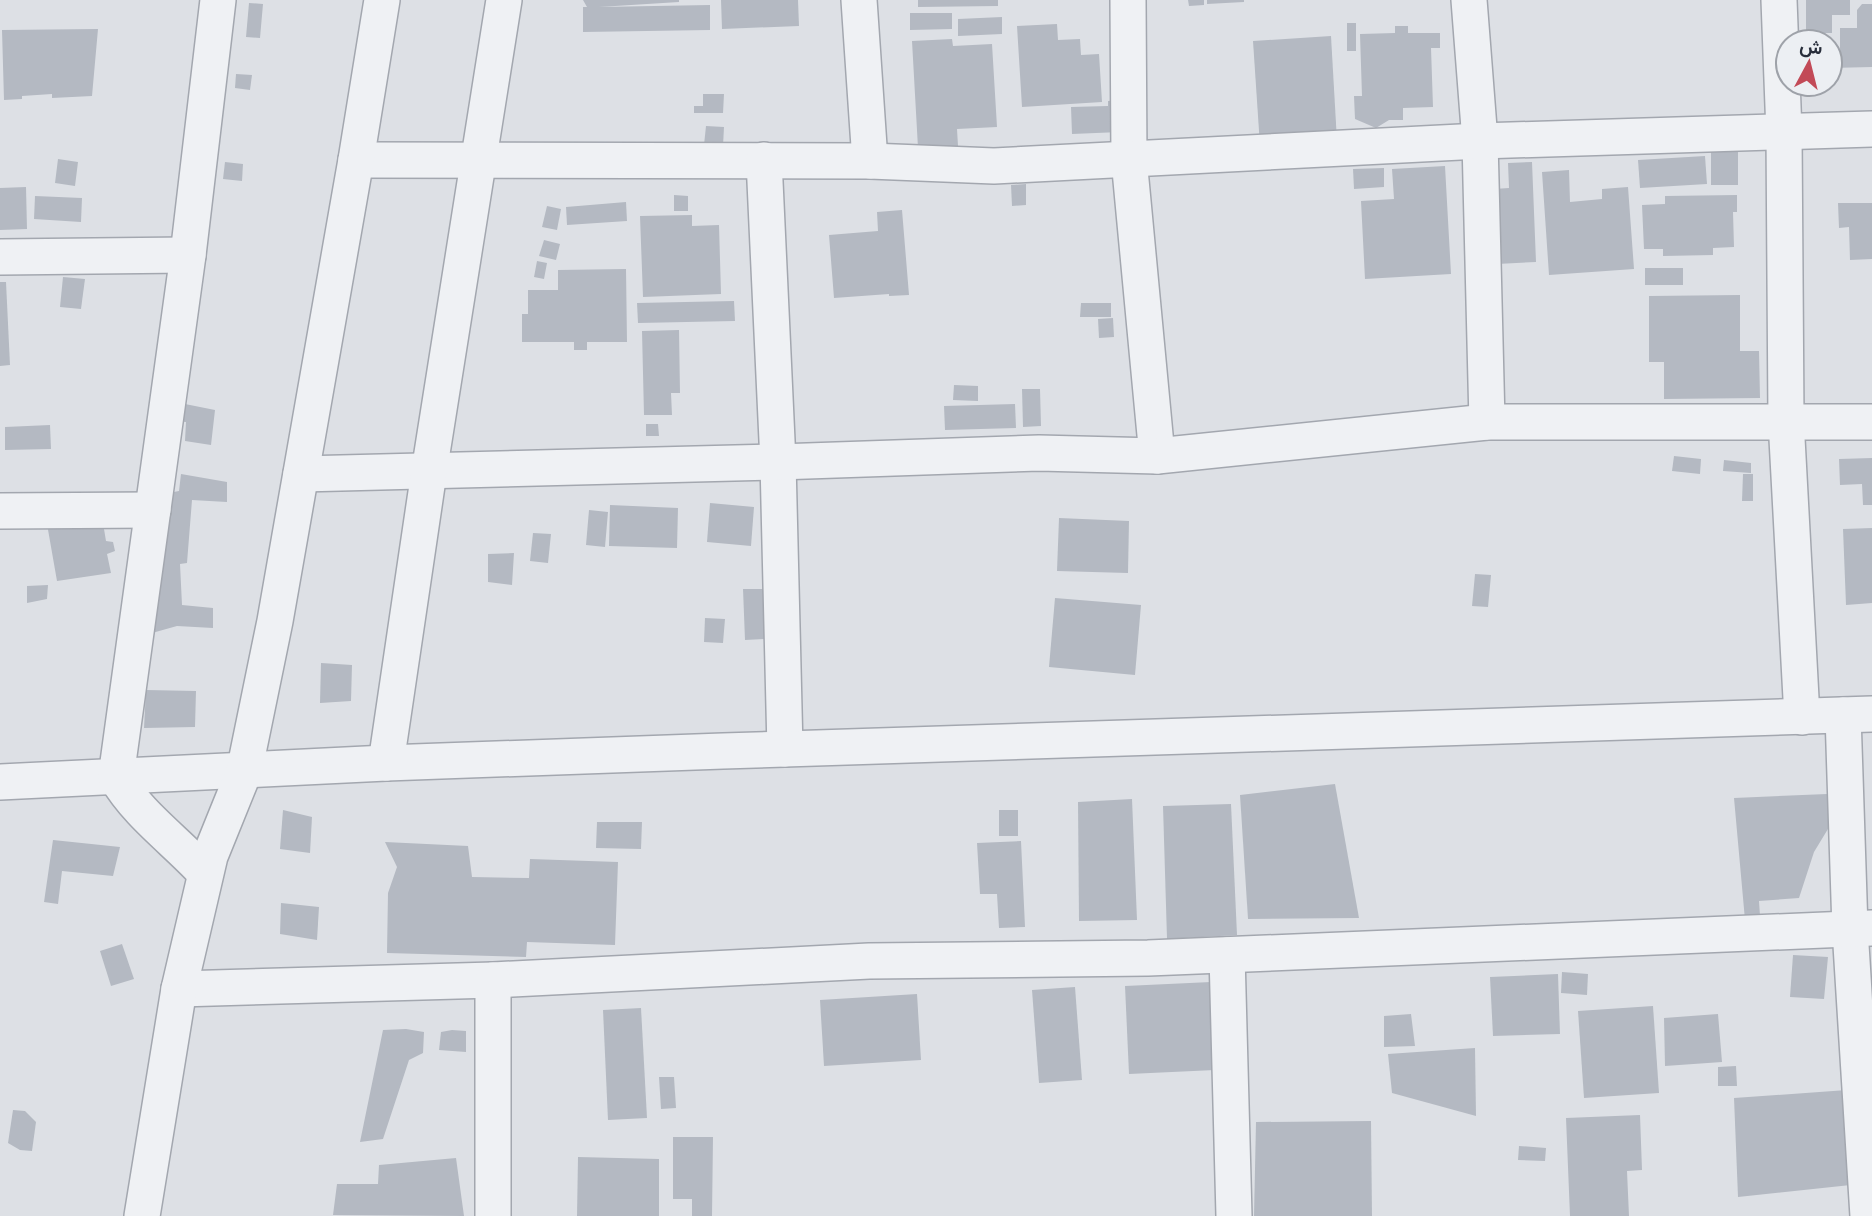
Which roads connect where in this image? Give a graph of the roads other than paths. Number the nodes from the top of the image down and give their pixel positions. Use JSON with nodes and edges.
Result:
{"nodes":[{"id":1,"x":218,"y":0,"type":"edge"},
{"id":2,"x":382,"y":0,"type":"edge"},
{"id":3,"x":505,"y":0,"type":"edge"},
{"id":4,"x":859,"y":0,"type":"edge"},
{"id":5,"x":1128,"y":0,"type":"edge"},
{"id":6,"x":1469,"y":0,"type":"edge"},
{"id":7,"x":1779,"y":0,"type":"edge"},
{"id":8,"x":1872,"y":129,"type":"edge"},
{"id":9,"x":1784,"y":133,"type":"junction"},
{"id":10,"x":1480,"y":141,"type":"junction"},
{"id":11,"x":1129,"y":159,"type":"junction"},
{"id":12,"x":356,"y":160,"type":"junction"},
{"id":13,"x":480,"y":160,"type":"junction"},
{"id":14,"x":764,"y":160,"type":"junction"},
{"id":15,"x":870,"y":161,"type":"junction"},
{"id":16,"x":188,"y":255,"type":"junction"},
{"id":17,"x":0,"y":257,"type":"edge"},
{"id":18,"x":1786,"y":420,"type":"junction"},
{"id":19,"x":1487,"y":422,"type":"junction"},
{"id":20,"x":1872,"y":422,"type":"edge"},
{"id":21,"x":1157,"y":456,"type":"junction"},
{"id":22,"x":778,"y":462,"type":"junction"},
{"id":23,"x":429,"y":472,"type":"junction"},
{"id":24,"x":301,"y":474,"type":"junction"},
{"id":25,"x":153,"y":510,"type":"junction"},
{"id":26,"x":0,"y":511,"type":"edge"},
{"id":27,"x":1857,"y":715,"type":"edge"},
{"id":28,"x":1802,"y":717,"type":"junction"},
{"id":29,"x":785,"y":749,"type":"junction"},
{"id":30,"x":386,"y":763,"type":"junction"},
{"id":31,"x":244,"y":772,"type":"junction"},
{"id":32,"x":116,"y":777,"type":"junction"},
{"id":33,"x":0,"y":782,"type":"edge"},
{"id":34,"x":205,"y":873,"type":"junction"},
{"id":35,"x":1861,"y":929,"type":"edge"},
{"id":36,"x":1227,"y":954,"type":"junction"},
{"id":37,"x":493,"y":980,"type":"junction"},
{"id":38,"x":179,"y":989,"type":"junction"},
{"id":39,"x":142,"y":1216,"type":"edge"},
{"id":40,"x":493,"y":1216,"type":"edge"},
{"id":41,"x":1234,"y":1216,"type":"edge"},
{"id":42,"x":1868,"y":1216,"type":"edge"}],
"edges":[{"from":1,"to":16,"type":"street"},
{"from":2,"to":12,"type":"street"},
{"from":3,"to":13,"type":"street"},
{"from":4,"to":15,"type":"street"},
{"from":5,"to":11,"type":"street"},
{"from":6,"to":10,"type":"street"},
{"from":7,"to":9,"type":"street"},
{"from":8,"to":9,"type":"street"},
{"from":9,"to":10,"type":"street"},
{"from":9,"to":18,"type":"street"},
{"from":10,"to":11,"type":"street"},
{"from":10,"to":19,"type":"street"},
{"from":11,"to":15,"type":"street"},
{"from":11,"to":21,"type":"street"},
{"from":12,"to":13,"type":"street"},
{"from":12,"to":24,"type":"street"},
{"from":13,"to":14,"type":"street"},
{"from":13,"to":23,"type":"street"},
{"from":14,"to":15,"type":"street"},
{"from":14,"to":22,"type":"street"},
{"from":16,"to":17,"type":"street"},
{"from":16,"to":25,"type":"street"},
{"from":18,"to":19,"type":"street"},
{"from":18,"to":20,"type":"street"},
{"from":18,"to":28,"type":"street"},
{"from":19,"to":21,"type":"street"},
{"from":21,"to":22,"type":"street"},
{"from":22,"to":23,"type":"street"},
{"from":22,"to":29,"type":"street"},
{"from":23,"to":24,"type":"street"},
{"from":23,"to":30,"type":"street"},
{"from":24,"to":31,"type":"street"},
{"from":25,"to":26,"type":"street"},
{"from":25,"to":32,"type":"street"},
{"from":27,"to":28,"type":"street"},
{"from":27,"to":35,"type":"street"},
{"from":28,"to":29,"type":"street"},
{"from":29,"to":30,"type":"street"},
{"from":30,"to":31,"type":"street"},
{"from":31,"to":32,"type":"street"},
{"from":31,"to":34,"type":"street"},
{"from":32,"to":33,"type":"street"},
{"from":32,"to":34,"type":"street"},
{"from":34,"to":38,"type":"street"},
{"from":35,"to":36,"type":"street"},
{"from":35,"to":42,"type":"street"},
{"from":36,"to":37,"type":"street"},
{"from":36,"to":41,"type":"street"},
{"from":37,"to":38,"type":"street"},
{"from":37,"to":40,"type":"street"},
{"from":38,"to":39,"type":"street"}]}
